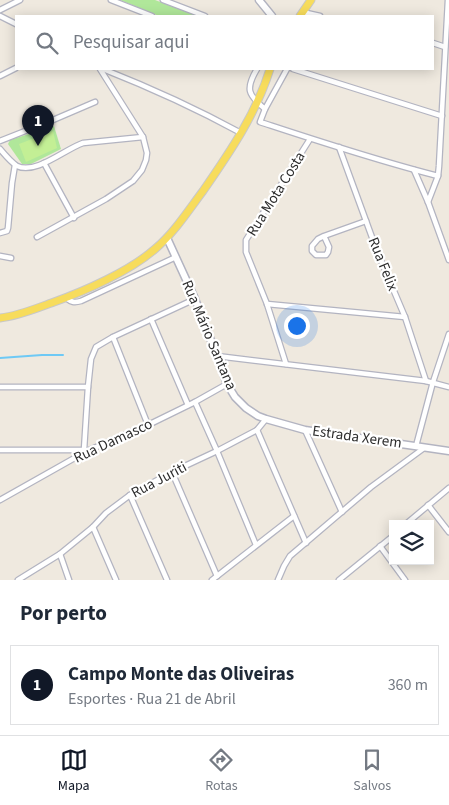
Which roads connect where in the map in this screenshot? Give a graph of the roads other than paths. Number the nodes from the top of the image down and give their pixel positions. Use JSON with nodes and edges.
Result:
{"nodes":[{"id":1,"x":20,"y":0,"type":"edge"},
{"id":2,"x":111,"y":0,"type":"edge"},
{"id":3,"x":163,"y":0,"type":"edge"},
{"id":4,"x":259,"y":0,"type":"edge"},
{"id":5,"x":310,"y":0,"type":"edge"},
{"id":6,"x":448,"y":0,"type":"edge"},
{"id":7,"x":0,"y":10,"type":"edge"},
{"id":8,"x":448,"y":11,"type":"edge"},
{"id":9,"x":301,"y":14,"type":"edge"},
{"id":10,"x":149,"y":15,"type":"edge"},
{"id":11,"x":202,"y":15,"type":"edge"},
{"id":12,"x":271,"y":15,"type":"edge"},
{"id":13,"x":0,"y":16,"type":"edge"},
{"id":14,"x":15,"y":24,"type":"edge"},
{"id":15,"x":434,"y":44,"type":"edge"},
{"id":16,"x":446,"y":46,"type":"junction"},
{"id":17,"x":15,"y":68,"type":"edge"},
{"id":18,"x":102,"y":70,"type":"edge"},
{"id":19,"x":104,"y":70,"type":"edge"},
{"id":20,"x":256,"y":70,"type":"edge"},
{"id":21,"x":270,"y":70,"type":"edge"},
{"id":22,"x":286,"y":70,"type":"edge"},
{"id":23,"x":296,"y":70,"type":"edge"},
{"id":24,"x":0,"y":76,"type":"edge"},
{"id":25,"x":95,"y":102,"type":"dead end"},
{"id":26,"x":257,"y":102,"type":"junction"},
{"id":27,"x":266,"y":109,"type":"junction"},
{"id":28,"x":253,"y":111,"type":"junction"},
{"id":29,"x":263,"y":115,"type":"junction"},
{"id":30,"x":442,"y":116,"type":"junction"},
{"id":31,"x":241,"y":133,"type":"junction"},
{"id":32,"x":143,"y":137,"type":"junction"},
{"id":33,"x":310,"y":139,"type":"junction"},
{"id":34,"x":0,"y":141,"type":"edge"},
{"id":35,"x":339,"y":147,"type":"junction"},
{"id":36,"x":0,"y":150,"type":"edge"},
{"id":37,"x":44,"y":164,"type":"junction"},
{"id":38,"x":16,"y":165,"type":"junction"},
{"id":39,"x":414,"y":170,"type":"junction"},
{"id":40,"x":438,"y":176,"type":"junction"},
{"id":41,"x":428,"y":202,"type":"junction"},
{"id":42,"x":74,"y":218,"type":"junction"},
{"id":43,"x":366,"y":221,"type":"junction"},
{"id":44,"x":0,"y":233,"type":"edge"},
{"id":45,"x":324,"y":236,"type":"junction"},
{"id":46,"x":37,"y":237,"type":"dead end"},
{"id":47,"x":167,"y":238,"type":"junction"},
{"id":48,"x":0,"y":256,"type":"edge"},
{"id":49,"x":176,"y":257,"type":"junction"},
{"id":50,"x":11,"y":258,"type":"dead end"},
{"id":51,"x":449,"y":260,"type":"edge"},
{"id":52,"x":66,"y":298,"type":"junction"},
{"id":53,"x":195,"y":299,"type":"junction"},
{"id":54,"x":267,"y":304,"type":"junction"},
{"id":55,"x":405,"y":317,"type":"junction"},
{"id":56,"x":0,"y":318,"type":"edge"},
{"id":57,"x":152,"y":319,"type":"junction"},
{"id":58,"x":449,"y":334,"type":"edge"},
{"id":59,"x":112,"y":337,"type":"junction"},
{"id":60,"x":217,"y":356,"type":"junction"},
{"id":61,"x":286,"y":364,"type":"junction"},
{"id":62,"x":426,"y":381,"type":"junction"},
{"id":63,"x":433,"y":382,"type":"junction"},
{"id":64,"x":227,"y":384,"type":"junction"},
{"id":65,"x":0,"y":387,"type":"edge"},
{"id":66,"x":88,"y":387,"type":"junction"},
{"id":67,"x":449,"y":387,"type":"edge"},
{"id":68,"x":195,"y":402,"type":"junction"},
{"id":69,"x":188,"y":405,"type":"junction"},
{"id":70,"x":266,"y":419,"type":"junction"},
{"id":71,"x":148,"y":425,"type":"junction"},
{"id":72,"x":257,"y":430,"type":"junction"},
{"id":73,"x":305,"y":430,"type":"junction"},
{"id":74,"x":416,"y":446,"type":"junction"},
{"id":75,"x":426,"y":447,"type":"junction"},
{"id":76,"x":0,"y":450,"type":"edge"},
{"id":77,"x":86,"y":450,"type":"junction"},
{"id":78,"x":217,"y":451,"type":"junction"},
{"id":79,"x":449,"y":451,"type":"edge"},
{"id":80,"x":172,"y":472,"type":"junction"},
{"id":81,"x":449,"y":488,"type":"edge"},
{"id":82,"x":130,"y":494,"type":"junction"},
{"id":83,"x":0,"y":500,"type":"edge"},
{"id":84,"x":428,"y":505,"type":"junction"},
{"id":85,"x":342,"y":512,"type":"junction"},
{"id":86,"x":294,"y":516,"type":"junction"},
{"id":87,"x":411,"y":520,"type":"edge"},
{"id":88,"x":93,"y":527,"type":"junction"},
{"id":89,"x":449,"y":532,"type":"edge"},
{"id":90,"x":389,"y":539,"type":"edge"},
{"id":91,"x":306,"y":543,"type":"junction"},
{"id":92,"x":256,"y":545,"type":"junction"},
{"id":93,"x":380,"y":546,"type":"junction"},
{"id":94,"x":60,"y":554,"type":"junction"},
{"id":95,"x":217,"y":576,"type":"junction"},
{"id":96,"x":18,"y":580,"type":"edge"},
{"id":97,"x":69,"y":580,"type":"edge"},
{"id":98,"x":116,"y":580,"type":"edge"},
{"id":99,"x":167,"y":580,"type":"edge"},
{"id":100,"x":212,"y":580,"type":"edge"},
{"id":101,"x":278,"y":580,"type":"edge"},
{"id":102,"x":339,"y":580,"type":"edge"},
{"id":103,"x":405,"y":580,"type":"edge"}],
"edges":[{"from":1,"to":7,"type":"street"},
{"from":2,"to":10,"type":"street"},
{"from":3,"to":11,"type":"street"},
{"from":4,"to":12,"type":"street"},
{"from":5,"to":9,"type":"main road"},
{"from":6,"to":8,"type":"street"},
{"from":8,"to":16,"type":"street"},
{"from":13,"to":14,"type":"street"},
{"from":15,"to":16,"type":"street"},
{"from":16,"to":30,"type":"street"},
{"from":17,"to":24,"type":"street"},
{"from":18,"to":32,"type":"street"},
{"from":19,"to":31,"type":"street"},
{"from":20,"to":26,"type":"street"},
{"from":21,"to":26,"type":"main road"},
{"from":22,"to":27,"type":"street"},
{"from":23,"to":30,"type":"street"},
{"from":25,"to":34,"type":"street"},
{"from":26,"to":27,"type":"street"},
{"from":26,"to":28,"type":"main road"},
{"from":27,"to":29,"type":"street"},
{"from":28,"to":29,"type":"street"},
{"from":28,"to":31,"type":"main road"},
{"from":29,"to":33,"type":"street"},
{"from":30,"to":40,"type":"street"},
{"from":31,"to":47,"type":"main road"},
{"from":32,"to":37,"type":"street"},
{"from":32,"to":42,"type":"street"},
{"from":33,"to":35,"type":"street"},
{"from":33,"to":54,"type":"street","name":"Rua Mota Costa"},
{"from":35,"to":39,"type":"street"},
{"from":35,"to":43,"type":"street","name":"Rua Felix"},
{"from":36,"to":38,"type":"street"},
{"from":37,"to":38,"type":"street"},
{"from":37,"to":42,"type":"street"},
{"from":38,"to":44,"type":"street"},
{"from":39,"to":40,"type":"street"},
{"from":39,"to":41,"type":"street"},
{"from":40,"to":41,"type":"street"},
{"from":41,"to":51,"type":"street"},
{"from":42,"to":46,"type":"street"},
{"from":43,"to":45,"type":"street"},
{"from":43,"to":55,"type":"street","name":"Rua Felix"},
{"from":45,"to":45,"type":"street"},
{"from":47,"to":49,"type":"street","name":"Rua Mário Santana"},
{"from":47,"to":52,"type":"main road"},
{"from":48,"to":50,"type":"street"},
{"from":49,"to":52,"type":"street"},
{"from":49,"to":53,"type":"street","name":"Rua Mário Santana"},
{"from":52,"to":56,"type":"main road"},
{"from":53,"to":57,"type":"street"},
{"from":53,"to":60,"type":"street","name":"Rua Mário Santana"},
{"from":54,"to":55,"type":"street"},
{"from":54,"to":61,"type":"street","name":"Rua Mota Costa"},
{"from":55,"to":62,"type":"street","name":"Rua Felix"},
{"from":57,"to":59,"type":"street"},
{"from":57,"to":69,"type":"street"},
{"from":58,"to":63,"type":"street"},
{"from":59,"to":66,"type":"street"},
{"from":59,"to":71,"type":"street"},
{"from":60,"to":61,"type":"street"},
{"from":60,"to":64,"type":"street","name":"Rua Mário Santana"},
{"from":61,"to":62,"type":"street"},
{"from":62,"to":63,"type":"street"},
{"from":63,"to":67,"type":"street"},
{"from":63,"to":74,"type":"street"},
{"from":64,"to":68,"type":"street","name":"Rua Damasco"},
{"from":64,"to":70,"type":"street","name":"Rua Mário Santana"},
{"from":65,"to":66,"type":"street"},
{"from":66,"to":77,"type":"street"},
{"from":68,"to":69,"type":"street","name":"Rua Damasco"},
{"from":68,"to":78,"type":"street"},
{"from":69,"to":71,"type":"street","name":"Rua Damasco"},
{"from":70,"to":72,"type":"street","name":"Rua Juriti"},
{"from":70,"to":73,"type":"street","name":"Estrada Xerem"},
{"from":71,"to":77,"type":"street","name":"Rua Damasco"},
{"from":72,"to":78,"type":"street","name":"Rua Juriti"},
{"from":72,"to":86,"type":"street"},
{"from":73,"to":74,"type":"street","name":"Estrada Xerem"},
{"from":73,"to":85,"type":"street"},
{"from":74,"to":75,"type":"street","name":"Estrada Xerem"},
{"from":75,"to":79,"type":"street","name":"Estrada Xerem"},
{"from":75,"to":85,"type":"street"},
{"from":76,"to":77,"type":"street"},
{"from":77,"to":83,"type":"street","name":"Rua Damasco"},
{"from":78,"to":80,"type":"street","name":"Rua Juriti"},
{"from":78,"to":92,"type":"street"},
{"from":80,"to":82,"type":"street","name":"Rua Juriti"},
{"from":80,"to":95,"type":"street"},
{"from":81,"to":84,"type":"street"},
{"from":82,"to":88,"type":"street","name":"Rua Juriti"},
{"from":82,"to":99,"type":"street"},
{"from":84,"to":87,"type":"street"},
{"from":84,"to":89,"type":"street"},
{"from":85,"to":91,"type":"street"},
{"from":86,"to":91,"type":"street"},
{"from":86,"to":92,"type":"street"},
{"from":88,"to":94,"type":"street","name":"Rua Juriti"},
{"from":88,"to":98,"type":"street"},
{"from":90,"to":93,"type":"street"},
{"from":91,"to":101,"type":"street"},
{"from":92,"to":95,"type":"street"},
{"from":93,"to":102,"type":"street"},
{"from":93,"to":103,"type":"street"},
{"from":94,"to":96,"type":"street"},
{"from":94,"to":97,"type":"street"},
{"from":95,"to":100,"type":"street"}]}
